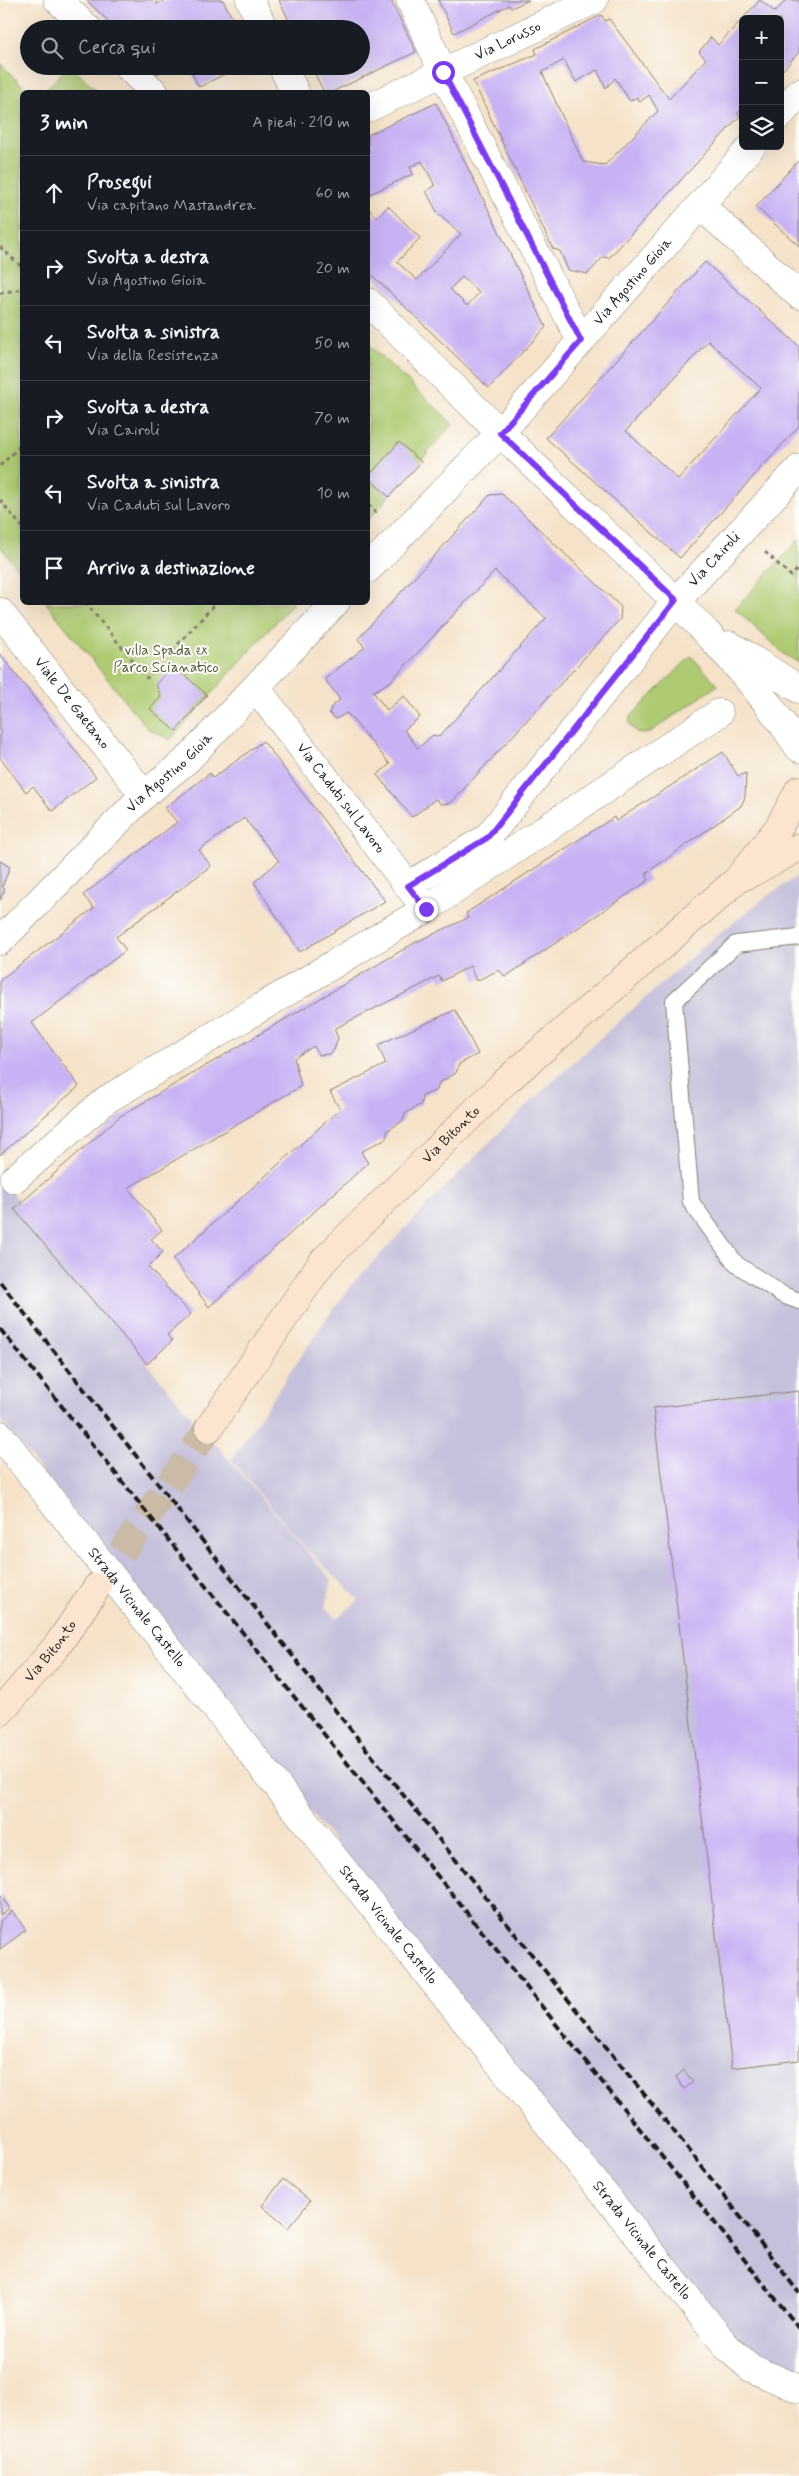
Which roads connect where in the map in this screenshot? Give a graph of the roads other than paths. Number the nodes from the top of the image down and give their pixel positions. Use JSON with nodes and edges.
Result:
{"nodes":[{"id":1,"x":58,"y":0,"type":"edge"},
{"id":2,"x":250,"y":0,"type":"edge"},
{"id":3,"x":410,"y":0,"type":"edge"},
{"id":4,"x":594,"y":0,"type":"edge"},
{"id":5,"x":79,"y":20,"type":"edge"},
{"id":6,"x":260,"y":20,"type":"edge"},
{"id":7,"x":443,"y":72,"type":"junction"},
{"id":8,"x":136,"y":75,"type":"edge"},
{"id":9,"x":286,"y":75,"type":"edge"},
{"id":10,"x":152,"y":90,"type":"edge"},
{"id":11,"x":294,"y":90,"type":"edge"},
{"id":12,"x":799,"y":94,"type":"edge"},
{"id":13,"x":370,"y":107,"type":"edge"},
{"id":14,"x":784,"y":111,"type":"edge"},
{"id":15,"x":748,"y":150,"type":"edge"},
{"id":16,"x":700,"y":205,"type":"junction"},
{"id":17,"x":799,"y":295,"type":"edge"},
{"id":18,"x":370,"y":304,"type":"edge"},
{"id":19,"x":581,"y":341,"type":"junction"},
{"id":20,"x":500,"y":433,"type":"junction"},
{"id":21,"x":799,"y":469,"type":"edge"},
{"id":22,"x":370,"y":567,"type":"edge"},
{"id":23,"x":676,"y":600,"type":"junction"},
{"id":24,"x":333,"y":605,"type":"edge"},
{"id":25,"x":0,"y":612,"type":"edge"},
{"id":26,"x":704,"y":627,"type":"junction"},
{"id":27,"x":256,"y":688,"type":"junction"},
{"id":28,"x":799,"y":689,"type":"edge"},
{"id":29,"x":719,"y":713,"type":"dead end"},
{"id":30,"x":799,"y":748,"type":"edge"},
{"id":31,"x":799,"y":790,"type":"edge"},
{"id":32,"x":144,"y":795,"type":"junction"},
{"id":33,"x":799,"y":847,"type":"edge"},
{"id":34,"x":737,"y":880,"type":"junction"},
{"id":35,"x":408,"y":886,"type":"junction"},
{"id":36,"x":426,"y":909,"type":"junction"},
{"id":37,"x":799,"y":937,"type":"edge"},
{"id":38,"x":0,"y":941,"type":"edge"},
{"id":39,"x":14,"y":1179,"type":"dead end"},
{"id":40,"x":799,"y":1301,"type":"edge"},
{"id":41,"x":209,"y":1428,"type":"tunnel mouth"},
{"id":42,"x":0,"y":1435,"type":"edge"},
{"id":43,"x":97,"y":1587,"type":"tunnel mouth"},
{"id":44,"x":0,"y":1712,"type":"edge"},
{"id":45,"x":799,"y":2389,"type":"edge"}],
"edges":[{"from":1,"to":5,"type":"street"},
{"from":2,"to":6,"type":"street"},
{"from":3,"to":7,"type":"street"},
{"from":4,"to":7,"type":"street","name":"Via Lorusso"},
{"from":7,"to":13,"type":"street","name":"Via Lorusso"},
{"from":7,"to":19,"type":"street"},
{"from":8,"to":10,"type":"street"},
{"from":9,"to":11,"type":"street"},
{"from":12,"to":14,"type":"street"},
{"from":15,"to":16,"type":"street","name":"Via Agostino Gioia"},
{"from":16,"to":17,"type":"street"},
{"from":16,"to":19,"type":"street","name":"Via Agostino Gioia"},
{"from":18,"to":20,"type":"street"},
{"from":19,"to":20,"type":"street","name":"Via Agostino Gioia"},
{"from":20,"to":22,"type":"street","name":"Via Agostino Gioia"},
{"from":20,"to":23,"type":"street"},
{"from":21,"to":23,"type":"street","name":"Via Cairoli"},
{"from":23,"to":26,"type":"street"},
{"from":23,"to":35,"type":"street","name":"Via Cairoli"},
{"from":24,"to":27,"type":"street","name":"Via Agostino Gioia"},
{"from":25,"to":32,"type":"street","name":"Viale De Gaetano"},
{"from":26,"to":28,"type":"street"},
{"from":26,"to":30,"type":"street"},
{"from":27,"to":32,"type":"street","name":"Via Agostino Gioia"},
{"from":27,"to":35,"type":"street","name":"Via Caduti sul Lavoro"},
{"from":29,"to":36,"type":"street"},
{"from":31,"to":34,"type":"main road"},
{"from":32,"to":38,"type":"street","name":"Via Agostino Gioia"},
{"from":33,"to":34,"type":"main road"},
{"from":34,"to":41,"type":"main road","name":"Via Bitonto"},
{"from":35,"to":36,"type":"street","name":"Via Caduti sul Lavoro"},
{"from":36,"to":39,"type":"street"},
{"from":37,"to":40,"type":"lane"},
{"from":42,"to":45,"type":"street","name":"Strada Vicinale Castello"},
{"from":43,"to":44,"type":"main road","name":"Via Bitonto"}]}
